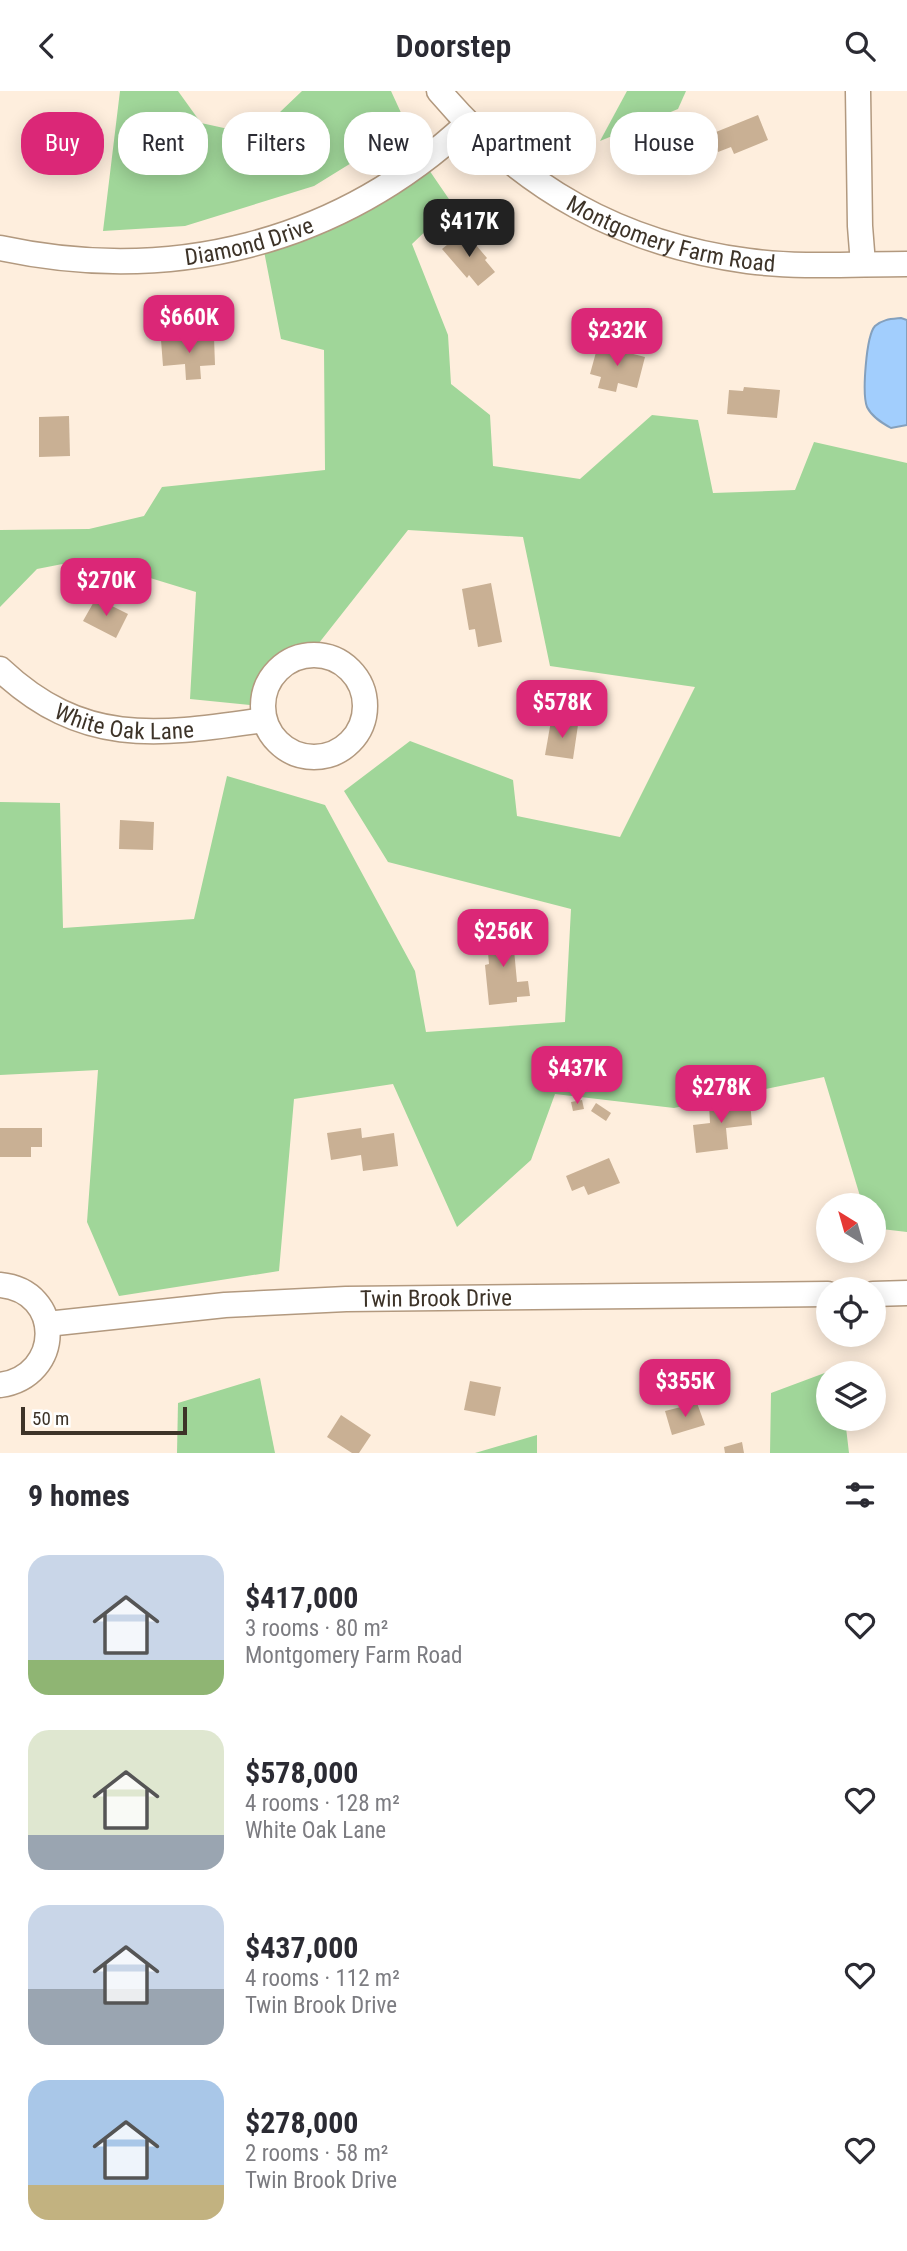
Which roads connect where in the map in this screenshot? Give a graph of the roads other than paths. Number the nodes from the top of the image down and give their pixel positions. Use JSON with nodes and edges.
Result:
{"nodes":[{"id":1,"x":439,"y":91,"type":"edge"},
{"id":2,"x":858,"y":91,"type":"edge"},
{"id":3,"x":457,"y":112,"type":"edge"},
{"id":4,"x":447,"y":143,"type":"edge"},
{"id":5,"x":526,"y":175,"type":"edge"},
{"id":6,"x":0,"y":248,"type":"edge"},
{"id":7,"x":863,"y":264,"type":"junction"},
{"id":8,"x":907,"y":264,"type":"edge"},
{"id":9,"x":0,"y":669,"type":"edge"},
{"id":10,"x":264,"y":720,"type":"junction"},
{"id":11,"x":0,"y":1285,"type":"edge"},
{"id":12,"x":907,"y":1293,"type":"edge"},
{"id":13,"x":816,"y":1294,"type":"edge"},
{"id":14,"x":886,"y":1294,"type":"edge"},
{"id":15,"x":47,"y":1324,"type":"junction"},
{"id":16,"x":0,"y":1385,"type":"edge"}],
"edges":[{"from":1,"to":3,"type":"street","name":"Montgomery Farm Road"},
{"from":2,"to":7,"type":"street"},
{"from":4,"to":6,"type":"street","name":"Diamond Drive"},
{"from":5,"to":7,"type":"street","name":"Montgomery Farm Road"},
{"from":7,"to":8,"type":"street","name":"Montgomery Farm Road"},
{"from":9,"to":10,"type":"street","name":"White Oak Lane"},
{"from":10,"to":10,"type":"street"},
{"from":11,"to":15,"type":"street"},
{"from":12,"to":14,"type":"street"},
{"from":13,"to":15,"type":"street","name":"Twin Brook Drive"},
{"from":15,"to":16,"type":"street"}]}
